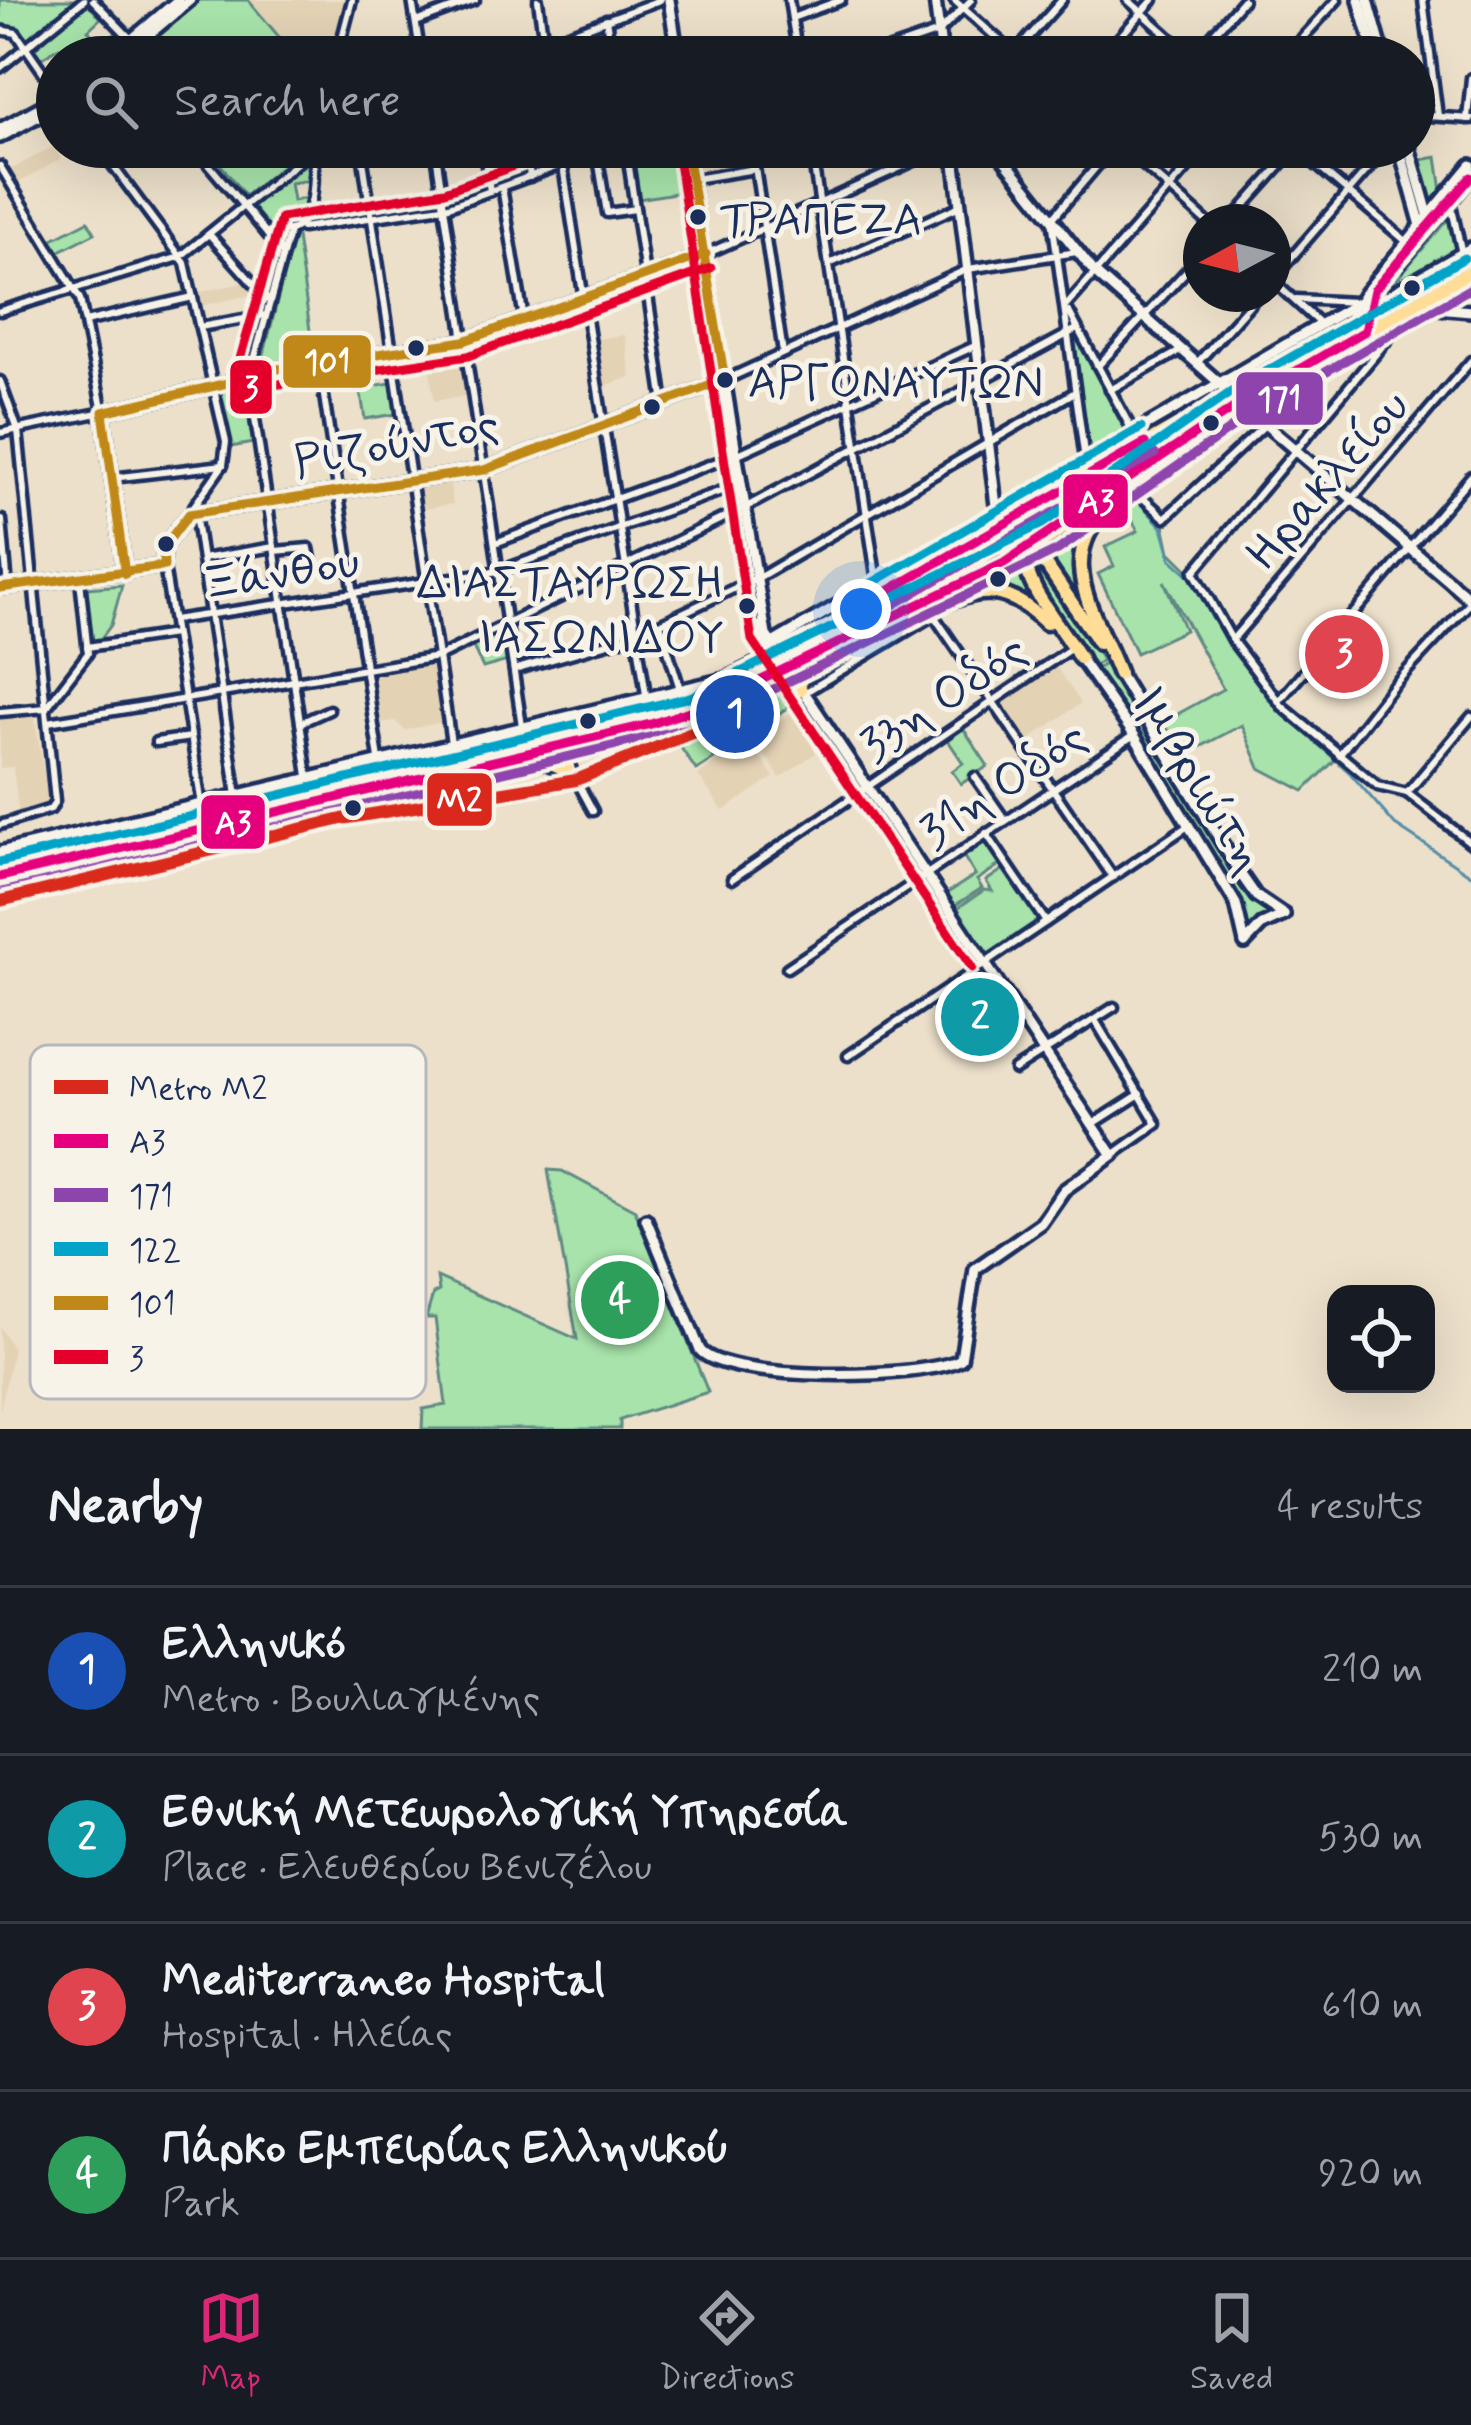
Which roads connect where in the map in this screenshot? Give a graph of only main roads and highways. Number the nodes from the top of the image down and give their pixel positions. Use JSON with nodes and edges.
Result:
{"nodes":[{"id":1,"x":1468,"y":253,"type":"edge"},
{"id":2,"x":1471,"y":271,"type":"edge"},
{"id":3,"x":1171,"y":428,"type":"junction"},
{"id":4,"x":1155,"y":464,"type":"junction"},
{"id":5,"x":838,"y":620,"type":"junction"},
{"id":6,"x":865,"y":629,"type":"junction"},
{"id":7,"x":811,"y":655,"type":"junction"},
{"id":8,"x":801,"y":692,"type":"road end"},
{"id":9,"x":557,"y":732,"type":"junction"},
{"id":10,"x":527,"y":753,"type":"junction"},
{"id":11,"x":360,"y":767,"type":"road end"},
{"id":12,"x":380,"y":767,"type":"junction"},
{"id":13,"x":571,"y":774,"type":"road end"},
{"id":14,"x":331,"y":775,"type":"road end"},
{"id":15,"x":313,"y":783,"type":"junction"},
{"id":16,"x":46,"y":843,"type":"road end"},
{"id":17,"x":65,"y":845,"type":"junction"},
{"id":18,"x":3,"y":856,"type":"edge"},
{"id":19,"x":0,"y":878,"type":"edge"}],
"edges":[{"from":1,"to":3,"type":"main road"},
{"from":2,"to":4,"type":"main road"},
{"from":3,"to":5,"type":"main road"},
{"from":3,"to":6,"type":"main road"},
{"from":4,"to":5,"type":"main road","bridge":true},
{"from":4,"to":6,"type":"main road","bridge":true},
{"from":5,"to":9,"type":"main road"},
{"from":6,"to":7,"type":"main road"},
{"from":7,"to":8,"type":"main road"},
{"from":7,"to":9,"type":"main road"},
{"from":9,"to":10,"type":"main road"},
{"from":9,"to":12,"type":"main road"},
{"from":10,"to":13,"type":"main road"},
{"from":10,"to":19,"type":"main road"},
{"from":11,"to":12,"type":"main road"},
{"from":12,"to":15,"type":"main road"},
{"from":14,"to":15,"type":"main road"},
{"from":15,"to":17,"type":"main road"},
{"from":16,"to":17,"type":"main road"},
{"from":17,"to":18,"type":"main road"}]}
